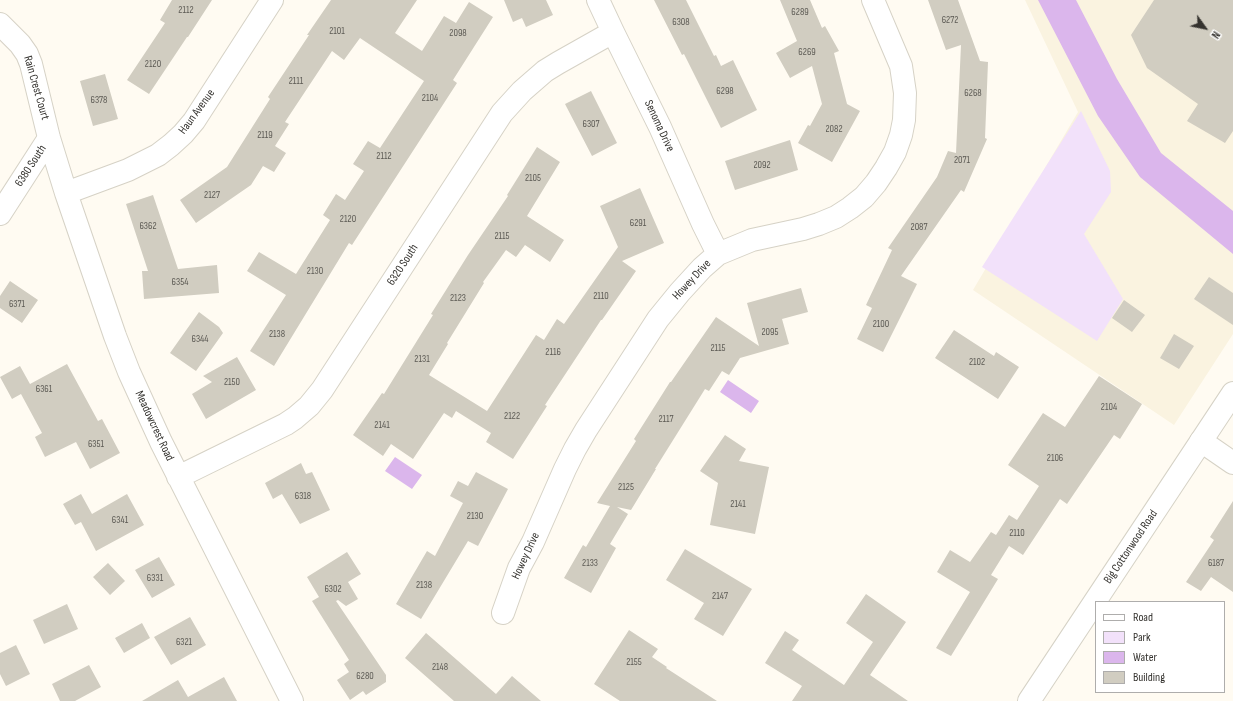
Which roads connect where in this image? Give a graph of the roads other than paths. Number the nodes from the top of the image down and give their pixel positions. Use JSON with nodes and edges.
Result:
{"nodes":[{"id":1,"x":272,"y":0,"type":"edge"},
{"id":2,"x":598,"y":0,"type":"edge"},
{"id":3,"x":873,"y":0,"type":"edge"},
{"id":4,"x":0,"y":24,"type":"edge"},
{"id":5,"x":613,"y":32,"type":"junction"},
{"id":6,"x":49,"y":138,"type":"junction"},
{"id":7,"x":66,"y":193,"type":"junction"},
{"id":8,"x":0,"y":214,"type":"edge"},
{"id":9,"x":718,"y":254,"type":"junction"},
{"id":10,"x":1233,"y":393,"type":"edge"},
{"id":11,"x":1201,"y":441,"type":"junction"},
{"id":12,"x":1233,"y":463,"type":"edge"},
{"id":13,"x":178,"y":477,"type":"junction"},
{"id":14,"x":1095,"y":601,"type":"edge"},
{"id":15,"x":1095,"y":601,"type":"edge"},
{"id":16,"x":503,"y":613,"type":"dead end"},
{"id":17,"x":292,"y":701,"type":"edge"},
{"id":18,"x":1029,"y":701,"type":"edge"}],
"edges":[{"from":1,"to":7,"type":"street","name":"Haun Avenue"},
{"from":2,"to":5,"type":"street","name":"Senoma Drive"},
{"from":3,"to":9,"type":"street","name":"Howey Drive"},
{"from":4,"to":6,"type":"street","name":"Rain Crest Court"},
{"from":5,"to":9,"type":"street","name":"Senoma Drive"},
{"from":5,"to":13,"type":"street","name":"6320 South"},
{"from":6,"to":7,"type":"street","name":"Meadowcrest Road"},
{"from":6,"to":8,"type":"street","name":"6380 South"},
{"from":7,"to":13,"type":"street","name":"Meadowcrest Road"},
{"from":9,"to":16,"type":"street","name":"Howey Drive"},
{"from":10,"to":11,"type":"street","name":"Big Cottonwood Road"},
{"from":11,"to":12,"type":"street"},
{"from":11,"to":14,"type":"street","name":"Big Cottonwood Road"},
{"from":13,"to":17,"type":"street","name":"Meadowcrest Road"},
{"from":15,"to":18,"type":"street","name":"Big Cottonwood Road"}]}
